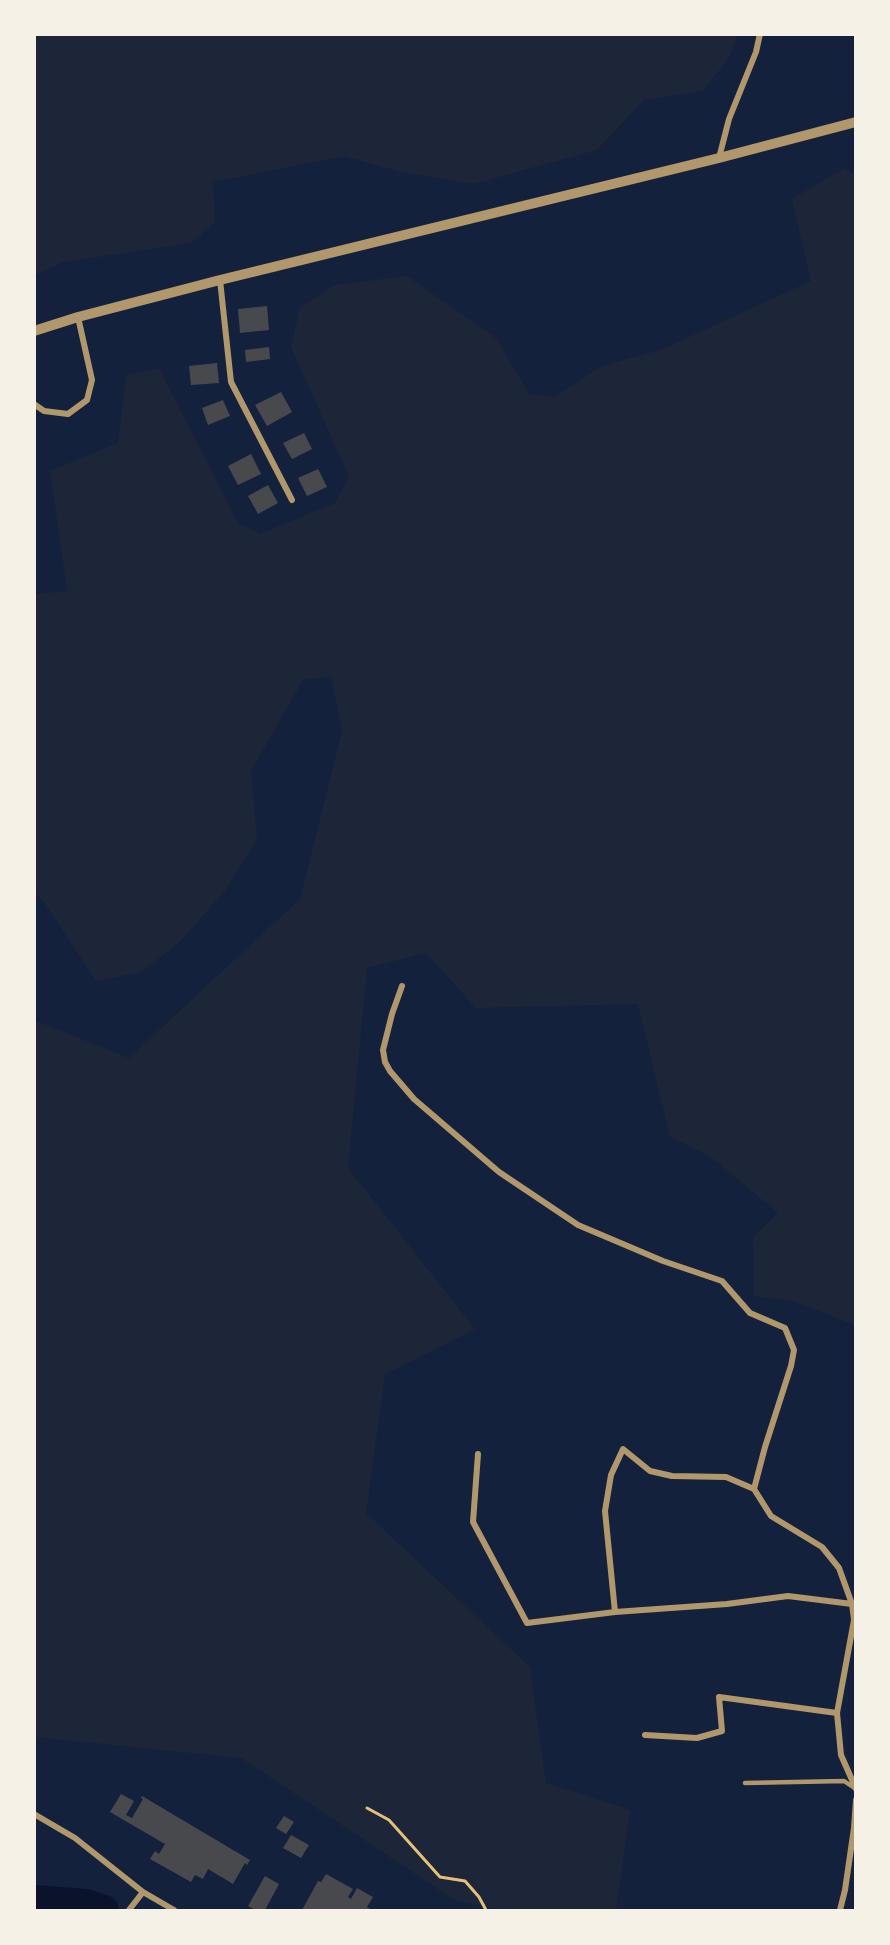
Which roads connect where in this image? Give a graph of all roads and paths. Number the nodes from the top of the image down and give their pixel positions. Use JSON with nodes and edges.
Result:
{"nodes":[{"id":1,"x":760,"y":34,"type":"edge"},
{"id":2,"x":855,"y":122,"type":"edge"},
{"id":3,"x":719,"y":158,"type":"junction"},
{"id":4,"x":220,"y":280,"type":"junction"},
{"id":5,"x":78,"y":317,"type":"junction"},
{"id":6,"x":34,"y":331,"type":"edge"},
{"id":7,"x":34,"y":404,"type":"edge"},
{"id":8,"x":292,"y":500,"type":"dead end"},
{"id":9,"x":402,"y":986,"type":"dead end"},
{"id":10,"x":478,"y":1454,"type":"dead end"},
{"id":11,"x":754,"y":1489,"type":"junction"},
{"id":12,"x":852,"y":1604,"type":"junction"},
{"id":13,"x":615,"y":1612,"type":"junction"},
{"id":14,"x":855,"y":1620,"type":"edge"},
{"id":15,"x":837,"y":1713,"type":"junction"},
{"id":16,"x":645,"y":1735,"type":"dead end"},
{"id":17,"x":745,"y":1784,"type":"dead end"},
{"id":18,"x":855,"y":1789,"type":"edge"},
{"id":19,"x":855,"y":1800,"type":"edge"},
{"id":20,"x":367,"y":1808,"type":"dead end"},
{"id":21,"x":34,"y":1814,"type":"edge"},
{"id":22,"x":143,"y":1892,"type":"junction"},
{"id":23,"x":129,"y":1911,"type":"edge"},
{"id":24,"x":174,"y":1911,"type":"edge"},
{"id":25,"x":486,"y":1911,"type":"edge"},
{"id":26,"x":840,"y":1911,"type":"edge"}],
"edges":[{"from":1,"to":3,"type":"street"},
{"from":2,"to":3,"type":"street"},
{"from":3,"to":4,"type":"street"},
{"from":4,"to":5,"type":"street"},
{"from":4,"to":8,"type":"street"},
{"from":5,"to":6,"type":"street"},
{"from":5,"to":7,"type":"street"},
{"from":9,"to":11,"type":"street"},
{"from":10,"to":13,"type":"street"},
{"from":11,"to":12,"type":"street"},
{"from":11,"to":13,"type":"street"},
{"from":12,"to":13,"type":"street"},
{"from":12,"to":14,"type":"street"},
{"from":14,"to":15,"type":"street"},
{"from":15,"to":16,"type":"street"},
{"from":15,"to":18,"type":"street"},
{"from":17,"to":18,"type":"lane"},
{"from":19,"to":26,"type":"street"},
{"from":20,"to":25,"type":"path"},
{"from":21,"to":22,"type":"street"},
{"from":22,"to":23,"type":"street"},
{"from":22,"to":24,"type":"street"}]}
